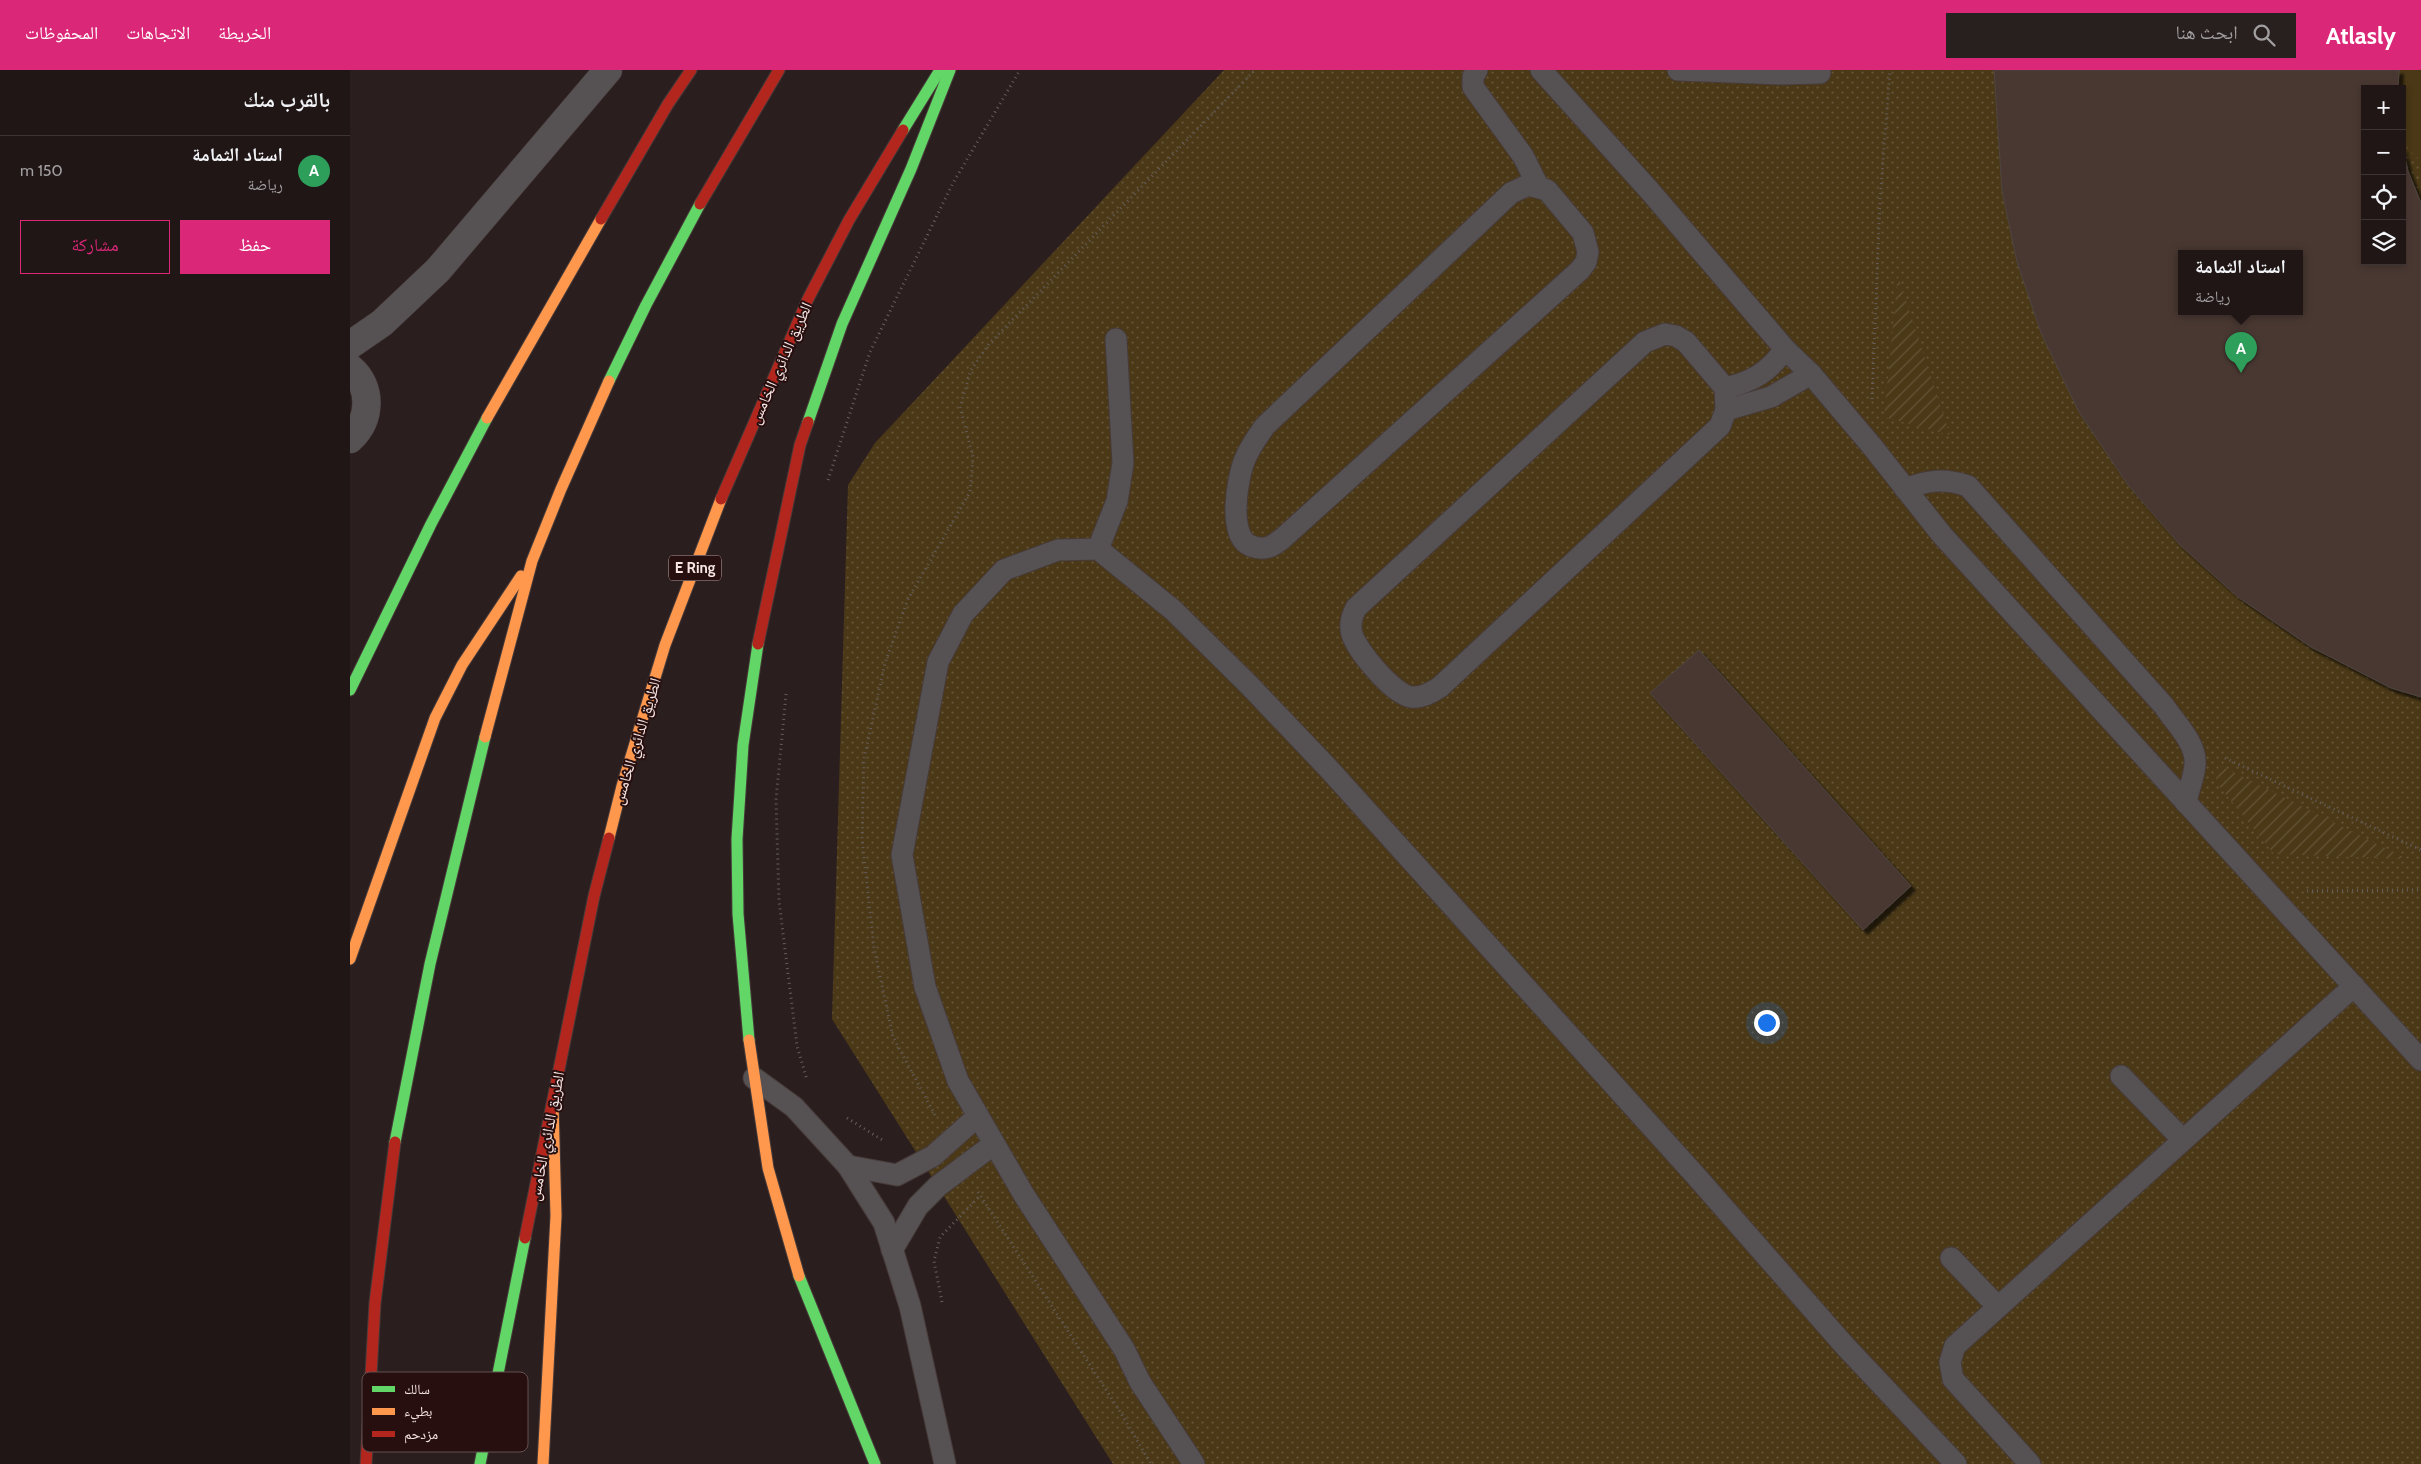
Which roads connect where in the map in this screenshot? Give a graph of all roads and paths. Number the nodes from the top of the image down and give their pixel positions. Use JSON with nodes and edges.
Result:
{"nodes":[{"id":1,"x":608,"y":70,"type":"edge"},
{"id":2,"x":691,"y":70,"type":"edge"},
{"id":3,"x":779,"y":70,"type":"edge"},
{"id":4,"x":940,"y":70,"type":"edge"},
{"id":5,"x":950,"y":70,"type":"edge"},
{"id":6,"x":1020,"y":70,"type":"edge"},
{"id":7,"x":1255,"y":70,"type":"edge"},
{"id":8,"x":1477,"y":70,"type":"edge"},
{"id":9,"x":1541,"y":70,"type":"edge"},
{"id":10,"x":1678,"y":70,"type":"edge"},
{"id":11,"x":1890,"y":70,"type":"edge"},
{"id":12,"x":1820,"y":73,"type":"dead end"},
{"id":13,"x":1538,"y":186,"type":"junction"},
{"id":14,"x":1116,"y":339,"type":"dead end"},
{"id":15,"x":350,"y":345,"type":"edge"},
{"id":16,"x":1786,"y":349,"type":"junction"},
{"id":17,"x":350,"y":368,"type":"edge"},
{"id":18,"x":1811,"y":374,"type":"junction"},
{"id":19,"x":1725,"y":388,"type":"junction"},
{"id":20,"x":1726,"y":410,"type":"junction"},
{"id":21,"x":350,"y":439,"type":"edge"},
{"id":22,"x":1871,"y":445,"type":"junction"},
{"id":23,"x":827,"y":483,"type":"dead end"},
{"id":24,"x":1904,"y":489,"type":"junction"},
{"id":25,"x":1098,"y":549,"type":"junction"},
{"id":26,"x":534,"y":556,"type":"junction"},
{"id":27,"x":350,"y":690,"type":"edge"},
{"id":28,"x":786,"y":692,"type":"dead end"},
{"id":29,"x":2188,"y":740,"type":"junction"},
{"id":30,"x":2186,"y":803,"type":"junction"},
{"id":31,"x":2421,"y":850,"type":"edge"},
{"id":32,"x":2263,"y":888,"type":"junction"},
{"id":33,"x":2421,"y":890,"type":"edge"},
{"id":34,"x":350,"y":959,"type":"edge"},
{"id":35,"x":2354,"y":986,"type":"junction"},
{"id":36,"x":2421,"y":1060,"type":"edge"},
{"id":37,"x":2120,"y":1076,"type":"dead end"},
{"id":38,"x":754,"y":1078,"type":"junction"},
{"id":39,"x":813,"y":1088,"type":"dead end"},
{"id":40,"x":553,"y":1104,"type":"junction"},
{"id":41,"x":978,"y":1116,"type":"junction"},
{"id":42,"x":846,"y":1117,"type":"dead end"},
{"id":43,"x":2183,"y":1140,"type":"junction"},
{"id":44,"x":947,"y":1143,"type":"junction"},
{"id":45,"x":994,"y":1144,"type":"junction"},
{"id":46,"x":892,"y":1146,"type":"dead end"},
{"id":47,"x":848,"y":1166,"type":"junction"},
{"id":48,"x":962,"y":1168,"type":"junction"},
{"id":49,"x":980,"y":1196,"type":"junction"},
{"id":50,"x":892,"y":1250,"type":"junction"},
{"id":51,"x":1952,"y":1258,"type":"dead end"},
{"id":52,"x":1998,"y":1307,"type":"junction"},
{"id":53,"x":943,"y":1310,"type":"dead end"},
{"id":54,"x":369,"y":1372,"type":"edge"},
{"id":55,"x":498,"y":1372,"type":"edge"},
{"id":56,"x":543,"y":1464,"type":"edge"},
{"id":57,"x":875,"y":1464,"type":"edge"},
{"id":58,"x":945,"y":1464,"type":"edge"},
{"id":59,"x":1151,"y":1464,"type":"edge"},
{"id":60,"x":1194,"y":1464,"type":"edge"},
{"id":61,"x":1956,"y":1464,"type":"edge"},
{"id":62,"x":2030,"y":1464,"type":"edge"}],
"edges":[{"from":1,"to":15,"type":"street"},
{"from":2,"to":27,"type":"main road"},
{"from":3,"to":26,"type":"main road"},
{"from":4,"to":40,"type":"main road","name":"الطريق الدائري الخامس","number":"E Ring"},
{"from":5,"to":38,"type":"main road"},
{"from":6,"to":23,"type":"path"},
{"from":7,"to":44,"type":"path"},
{"from":8,"to":13,"type":"lane"},
{"from":9,"to":16,"type":"lane"},
{"from":10,"to":12,"type":"lane"},
{"from":11,"to":22,"type":"path"},
{"from":13,"to":13,"type":"lane"},
{"from":14,"to":25,"type":"lane"},
{"from":16,"to":18,"type":"lane"},
{"from":16,"to":19,"type":"lane"},
{"from":17,"to":21,"type":"street"},
{"from":18,"to":20,"type":"lane"},
{"from":18,"to":22,"type":"lane"},
{"from":19,"to":20,"type":"lane"},
{"from":19,"to":20,"type":"lane"},
{"from":22,"to":24,"type":"lane"},
{"from":24,"to":29,"type":"lane"},
{"from":24,"to":30,"type":"lane"},
{"from":25,"to":41,"type":"lane"},
{"from":25,"to":61,"type":"lane"},
{"from":26,"to":34,"type":"main road"},
{"from":26,"to":54,"type":"main road"},
{"from":28,"to":39,"type":"path"},
{"from":29,"to":30,"type":"lane"},
{"from":29,"to":31,"type":"path"},
{"from":30,"to":32,"type":"lane"},
{"from":32,"to":33,"type":"path"},
{"from":32,"to":35,"type":"lane"},
{"from":35,"to":36,"type":"lane"},
{"from":35,"to":43,"type":"lane"},
{"from":37,"to":43,"type":"lane"},
{"from":38,"to":47,"type":"lane"},
{"from":38,"to":57,"type":"main road"},
{"from":40,"to":55,"type":"main road","name":"الطريق الدائري الخامس"},
{"from":40,"to":56,"type":"main road"},
{"from":41,"to":44,"type":"lane"},
{"from":41,"to":45,"type":"lane"},
{"from":42,"to":46,"type":"path"},
{"from":43,"to":52,"type":"lane"},
{"from":44,"to":47,"type":"lane"},
{"from":45,"to":48,"type":"lane"},
{"from":45,"to":60,"type":"lane"},
{"from":47,"to":50,"type":"lane"},
{"from":48,"to":49,"type":"path"},
{"from":48,"to":50,"type":"lane"},
{"from":49,"to":53,"type":"path"},
{"from":49,"to":59,"type":"path"},
{"from":50,"to":58,"type":"lane"},
{"from":51,"to":52,"type":"lane"},
{"from":52,"to":62,"type":"lane"}]}
